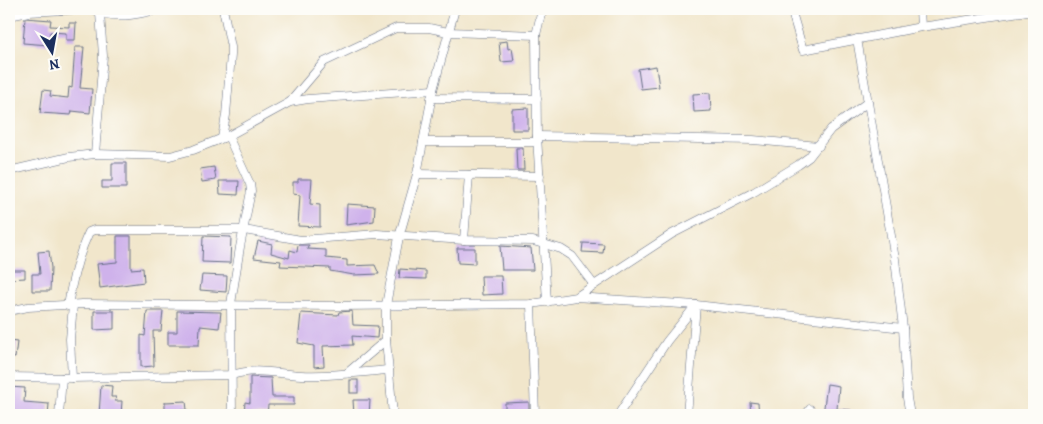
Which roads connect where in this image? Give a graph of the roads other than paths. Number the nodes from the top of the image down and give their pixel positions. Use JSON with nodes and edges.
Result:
{"nodes":[{"id":1,"x":84,"y":9,"type":"edge"},
{"id":2,"x":156,"y":9,"type":"edge"},
{"id":3,"x":223,"y":9,"type":"edge"},
{"id":4,"x":454,"y":9,"type":"edge"},
{"id":5,"x":548,"y":9,"type":"edge"},
{"id":6,"x":791,"y":9,"type":"edge"},
{"id":7,"x":920,"y":9,"type":"edge"},
{"id":8,"x":29,"y":10,"type":"edge"},
{"id":9,"x":1034,"y":10,"type":"edge"},
{"id":10,"x":97,"y":11,"type":"edge"},
{"id":11,"x":9,"y":16,"type":"edge"},
{"id":12,"x":921,"y":27,"type":"junction"},
{"id":13,"x":448,"y":32,"type":"junction"},
{"id":14,"x":536,"y":35,"type":"junction"},
{"id":15,"x":857,"y":39,"type":"junction"},
{"id":16,"x":432,"y":94,"type":"junction"},
{"id":17,"x":537,"y":99,"type":"junction"},
{"id":18,"x":290,"y":102,"type":"junction"},
{"id":19,"x":868,"y":102,"type":"junction"},
{"id":20,"x":225,"y":137,"type":"junction"},
{"id":21,"x":537,"y":139,"type":"junction"},
{"id":22,"x":423,"y":142,"type":"junction"},
{"id":23,"x":819,"y":146,"type":"junction"},
{"id":24,"x":95,"y":154,"type":"junction"},
{"id":25,"x":9,"y":171,"type":"edge"},
{"id":26,"x":418,"y":174,"type":"junction"},
{"id":27,"x":469,"y":175,"type":"junction"},
{"id":28,"x":540,"y":176,"type":"junction"},
{"id":29,"x":244,"y":230,"type":"junction"},
{"id":30,"x":399,"y":237,"type":"junction"},
{"id":31,"x":464,"y":240,"type":"junction"},
{"id":32,"x":544,"y":244,"type":"junction"},
{"id":33,"x":594,"y":285,"type":"junction"},
{"id":34,"x":576,"y":297,"type":"junction"},
{"id":35,"x":547,"y":302,"type":"junction"},
{"id":36,"x":231,"y":304,"type":"junction"},
{"id":37,"x":531,"y":304,"type":"junction"},
{"id":38,"x":70,"y":305,"type":"junction"},
{"id":39,"x":386,"y":305,"type":"junction"},
{"id":40,"x":696,"y":305,"type":"junction"},
{"id":41,"x":9,"y":311,"type":"edge"},
{"id":42,"x":903,"y":328,"type":"junction"},
{"id":43,"x":386,"y":340,"type":"junction"},
{"id":44,"x":389,"y":370,"type":"junction"},
{"id":45,"x":347,"y":373,"type":"junction"},
{"id":46,"x":232,"y":375,"type":"junction"},
{"id":47,"x":9,"y":377,"type":"edge"},
{"id":48,"x":62,"y":378,"type":"junction"},
{"id":49,"x":72,"y":378,"type":"junction"},
{"id":50,"x":59,"y":415,"type":"edge"},
{"id":51,"x":232,"y":415,"type":"edge"},
{"id":52,"x":392,"y":415,"type":"edge"},
{"id":53,"x":535,"y":415,"type":"edge"},
{"id":54,"x":618,"y":415,"type":"edge"},
{"id":55,"x":687,"y":415,"type":"edge"},
{"id":56,"x":910,"y":415,"type":"edge"}],
"edges":[{"from":1,"to":8,"type":"street"},
{"from":2,"to":10,"type":"street"},
{"from":3,"to":20,"type":"street"},
{"from":4,"to":13,"type":"street"},
{"from":5,"to":14,"type":"street"},
{"from":6,"to":15,"type":"street"},
{"from":7,"to":12,"type":"street"},
{"from":8,"to":11,"type":"street"},
{"from":9,"to":12,"type":"street"},
{"from":10,"to":24,"type":"street"},
{"from":12,"to":15,"type":"street"},
{"from":13,"to":14,"type":"street"},
{"from":13,"to":16,"type":"street"},
{"from":13,"to":18,"type":"street"},
{"from":14,"to":17,"type":"street"},
{"from":15,"to":19,"type":"street"},
{"from":16,"to":17,"type":"street"},
{"from":16,"to":18,"type":"street"},
{"from":16,"to":22,"type":"street"},
{"from":17,"to":21,"type":"street"},
{"from":18,"to":20,"type":"street"},
{"from":19,"to":23,"type":"street"},
{"from":19,"to":42,"type":"street"},
{"from":20,"to":24,"type":"street"},
{"from":20,"to":29,"type":"street"},
{"from":21,"to":22,"type":"street"},
{"from":21,"to":23,"type":"street"},
{"from":21,"to":28,"type":"street"},
{"from":22,"to":26,"type":"street"},
{"from":23,"to":33,"type":"street"},
{"from":24,"to":25,"type":"street"},
{"from":26,"to":27,"type":"street"},
{"from":26,"to":30,"type":"street"},
{"from":27,"to":28,"type":"street"},
{"from":27,"to":31,"type":"street"},
{"from":28,"to":32,"type":"street"},
{"from":29,"to":30,"type":"street"},
{"from":29,"to":36,"type":"street"},
{"from":29,"to":38,"type":"street"},
{"from":30,"to":31,"type":"street"},
{"from":30,"to":39,"type":"street"},
{"from":31,"to":32,"type":"street"},
{"from":32,"to":33,"type":"street"},
{"from":32,"to":35,"type":"street"},
{"from":33,"to":34,"type":"street"},
{"from":34,"to":35,"type":"street"},
{"from":34,"to":40,"type":"street"},
{"from":35,"to":37,"type":"street"},
{"from":36,"to":38,"type":"street"},
{"from":36,"to":39,"type":"street"},
{"from":36,"to":46,"type":"street"},
{"from":37,"to":39,"type":"street"},
{"from":37,"to":53,"type":"street"},
{"from":38,"to":41,"type":"street"},
{"from":38,"to":49,"type":"street"},
{"from":39,"to":43,"type":"street"},
{"from":40,"to":42,"type":"street"},
{"from":40,"to":54,"type":"street"},
{"from":40,"to":55,"type":"street"},
{"from":42,"to":56,"type":"street"},
{"from":43,"to":44,"type":"street"},
{"from":43,"to":45,"type":"street"},
{"from":44,"to":45,"type":"street"},
{"from":44,"to":52,"type":"street"},
{"from":45,"to":46,"type":"street"},
{"from":46,"to":49,"type":"street"},
{"from":46,"to":51,"type":"street"},
{"from":47,"to":48,"type":"street"},
{"from":48,"to":49,"type":"street"},
{"from":48,"to":50,"type":"street"}]}
